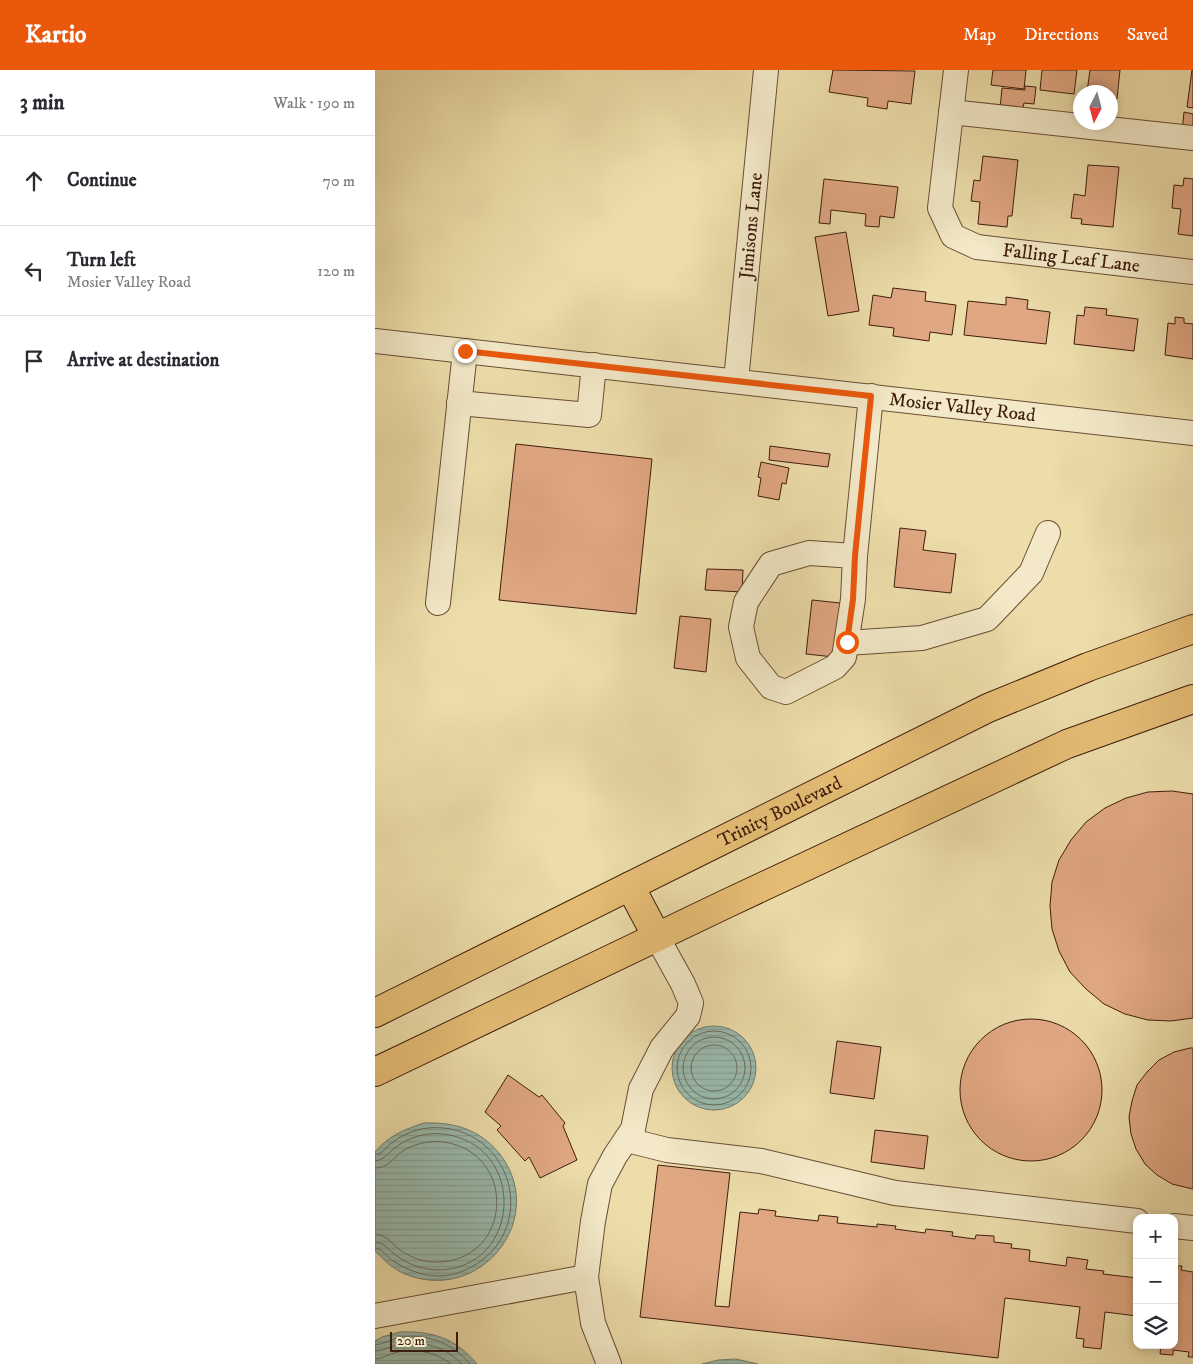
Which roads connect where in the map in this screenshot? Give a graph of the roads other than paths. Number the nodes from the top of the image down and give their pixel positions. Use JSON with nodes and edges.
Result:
{"nodes":[{"id":1,"x":767,"y":70,"type":"edge"},
{"id":2,"x":956,"y":70,"type":"edge"},
{"id":3,"x":951,"y":112,"type":"junction"},
{"id":4,"x":1193,"y":138,"type":"edge"},
{"id":5,"x":1193,"y":272,"type":"edge"},
{"id":6,"x":375,"y":341,"type":"edge"},
{"id":7,"x":465,"y":351,"type":"junction"},
{"id":8,"x":594,"y":365,"type":"junction"},
{"id":9,"x":736,"y":381,"type":"junction"},
{"id":10,"x":871,"y":396,"type":"junction"},
{"id":11,"x":459,"y":403,"type":"junction"},
{"id":12,"x":1193,"y":433,"type":"edge"},
{"id":13,"x":1048,"y":533,"type":"dead end"},
{"id":14,"x":855,"y":556,"type":"junction"},
{"id":15,"x":438,"y":603,"type":"dead end"},
{"id":16,"x":1193,"y":630,"type":"edge"},
{"id":17,"x":847,"y":642,"type":"junction"},
{"id":18,"x":1193,"y":699,"type":"edge"},
{"id":19,"x":630,"y":886,"type":"junction"},
{"id":20,"x":657,"y":937,"type":"junction"},
{"id":21,"x":375,"y":1012,"type":"edge"},
{"id":22,"x":375,"y":1072,"type":"edge"},
{"id":23,"x":627,"y":1140,"type":"junction"},
{"id":24,"x":1133,"y":1221,"type":"edge"},
{"id":25,"x":1178,"y":1226,"type":"edge"},
{"id":26,"x":1193,"y":1228,"type":"edge"},
{"id":27,"x":586,"y":1277,"type":"junction"},
{"id":28,"x":375,"y":1316,"type":"edge"},
{"id":29,"x":609,"y":1364,"type":"edge"}],
"edges":[{"from":1,"to":9,"type":"street","name":"Jimisons Lane"},
{"from":2,"to":3,"type":"street"},
{"from":3,"to":4,"type":"street"},
{"from":3,"to":5,"type":"street","name":"Falling Leaf Lane"},
{"from":6,"to":7,"type":"street","name":"Mosier Valley Road"},
{"from":7,"to":8,"type":"street","name":"Mosier Valley Road"},
{"from":7,"to":11,"type":"street"},
{"from":8,"to":9,"type":"street","name":"Mosier Valley Road"},
{"from":8,"to":11,"type":"street"},
{"from":9,"to":10,"type":"street","name":"Mosier Valley Road"},
{"from":10,"to":12,"type":"street","name":"Mosier Valley Road"},
{"from":10,"to":14,"type":"street"},
{"from":11,"to":15,"type":"street"},
{"from":13,"to":17,"type":"street"},
{"from":14,"to":17,"type":"street"},
{"from":14,"to":17,"type":"street"},
{"from":16,"to":19,"type":"main road","name":"Trinity Boulevard"},
{"from":18,"to":20,"type":"main road"},
{"from":19,"to":20,"type":"main road"},
{"from":19,"to":21,"type":"main road","name":"Trinity Boulevard"},
{"from":20,"to":22,"type":"main road"},
{"from":20,"to":23,"type":"street"},
{"from":23,"to":24,"type":"street"},
{"from":23,"to":27,"type":"street"},
{"from":25,"to":26,"type":"street"},
{"from":27,"to":28,"type":"street"},
{"from":27,"to":29,"type":"street"}]}
